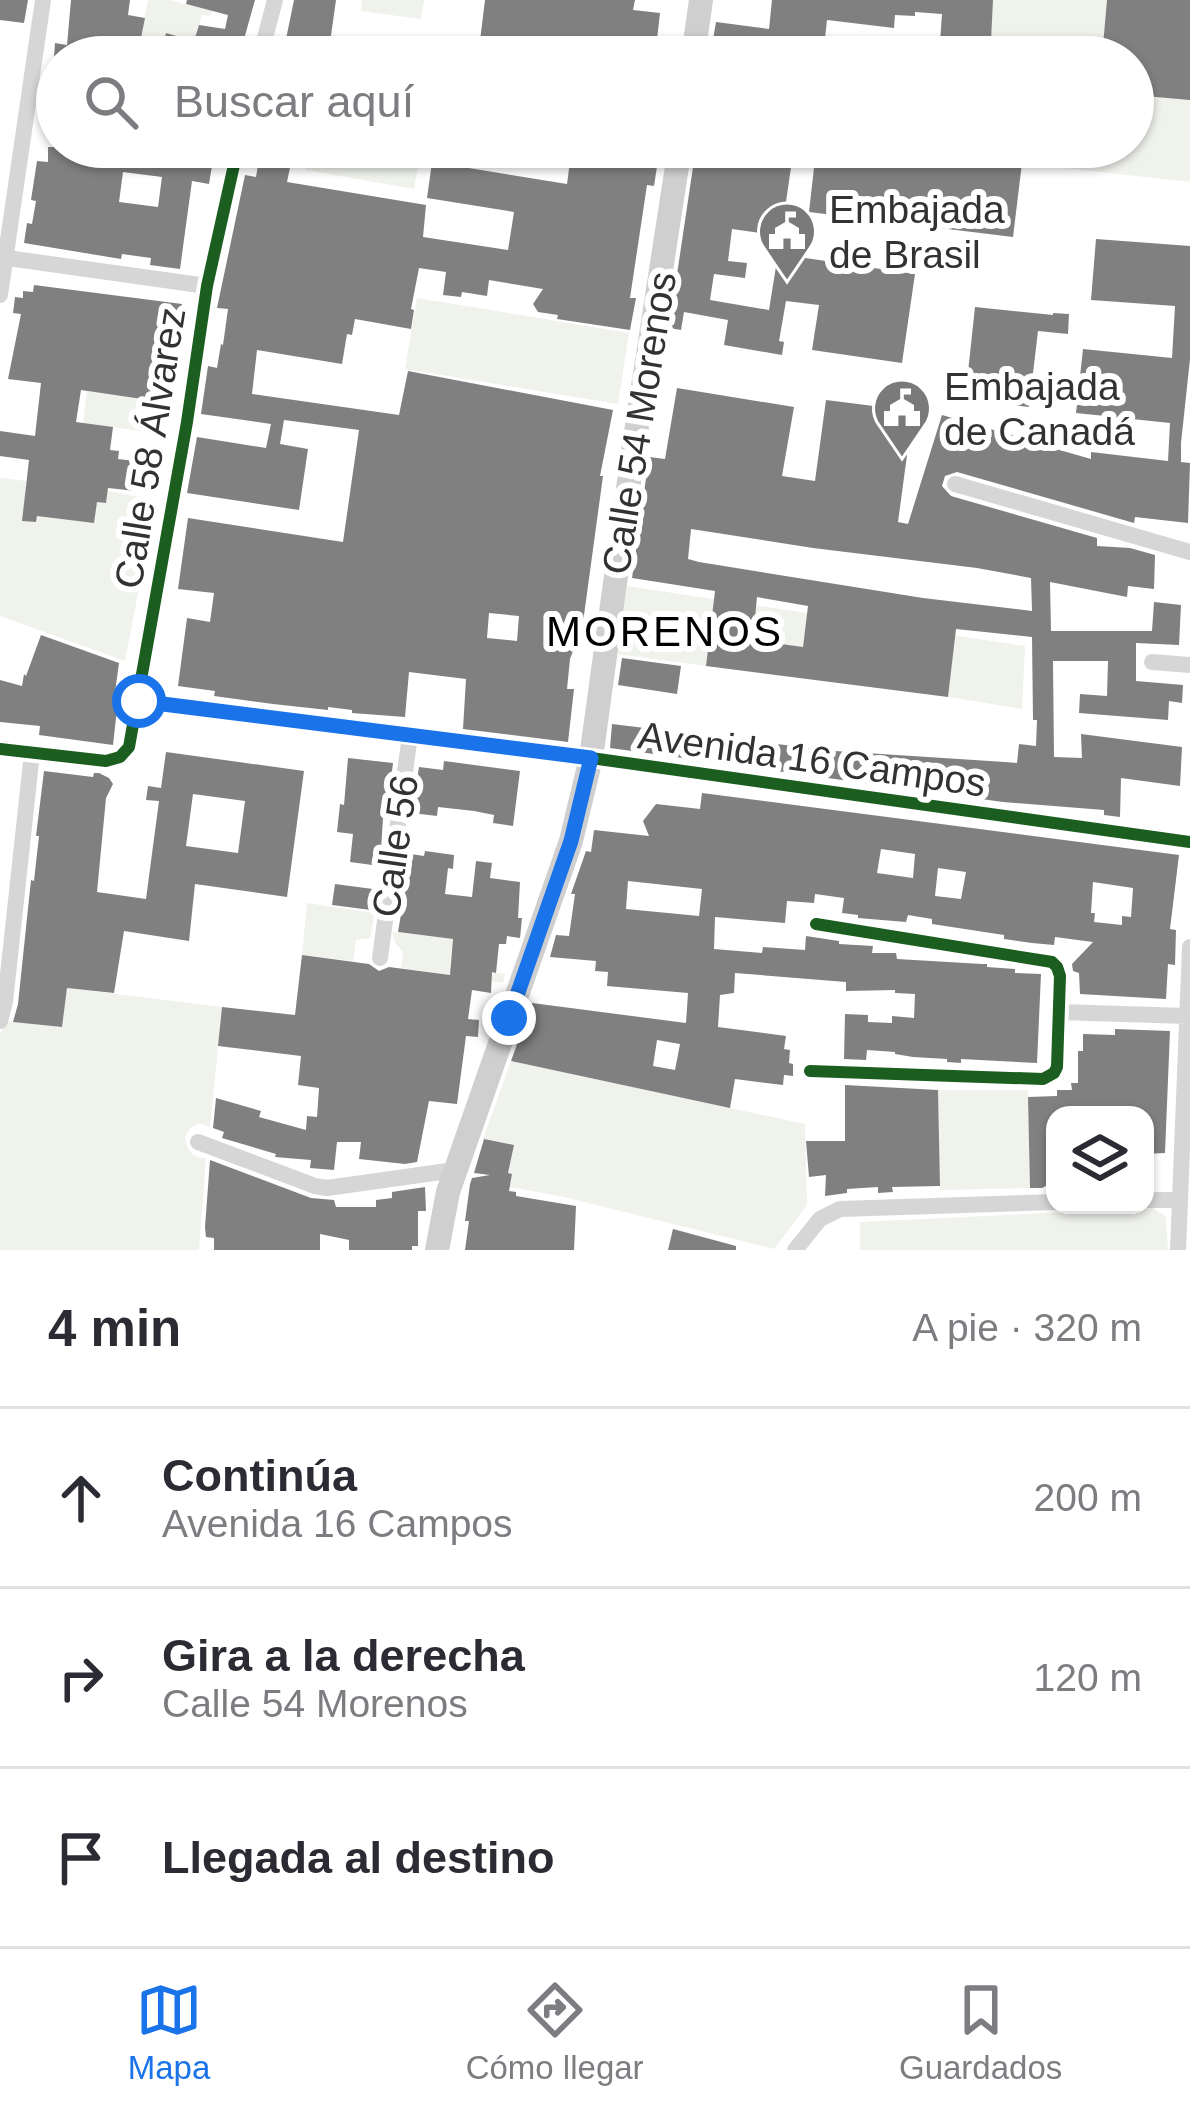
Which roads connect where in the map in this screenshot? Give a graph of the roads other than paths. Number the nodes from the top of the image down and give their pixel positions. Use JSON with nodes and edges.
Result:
{"nodes":[{"id":1,"x":43,"y":0,"type":"edge"},
{"id":2,"x":274,"y":0,"type":"edge"},
{"id":3,"x":701,"y":0,"type":"edge"},
{"id":4,"x":37,"y":36,"type":"edge"},
{"id":5,"x":265,"y":36,"type":"edge"},
{"id":6,"x":696,"y":36,"type":"edge"},
{"id":7,"x":36,"y":45,"type":"edge"},
{"id":8,"x":233,"y":168,"type":"edge"},
{"id":9,"x":677,"y":168,"type":"edge"},
{"id":10,"x":3,"y":257,"type":"edge"},
{"id":11,"x":206,"y":286,"type":"junction"},
{"id":12,"x":0,"y":295,"type":"edge"},
{"id":13,"x":955,"y":484,"type":"dead end"},
{"id":14,"x":1190,"y":552,"type":"edge"},
{"id":15,"x":1152,"y":662,"type":"dead end"},
{"id":16,"x":1190,"y":664,"type":"edge"},
{"id":17,"x":139,"y":701,"type":"junction"},
{"id":18,"x":410,"y":735,"type":"junction"},
{"id":19,"x":0,"y":749,"type":"edge"},
{"id":20,"x":32,"y":753,"type":"junction"},
{"id":21,"x":591,"y":758,"type":"junction"},
{"id":22,"x":1190,"y":842,"type":"edge"},
{"id":23,"x":816,"y":924,"type":"dead end"},
{"id":24,"x":1190,"y":946,"type":"edge"},
{"id":25,"x":380,"y":958,"type":"dead end"},
{"id":26,"x":1059,"y":1012,"type":"junction"},
{"id":27,"x":0,"y":1021,"type":"edge"},
{"id":28,"x":1188,"y":1025,"type":"edge"},
{"id":29,"x":810,"y":1071,"type":"dead end"},
{"id":30,"x":198,"y":1142,"type":"dead end"},
{"id":31,"x":455,"y":1170,"type":"junction"},
{"id":32,"x":1183,"y":1192,"type":"edge"},
{"id":33,"x":1046,"y":1202,"type":"edge"},
{"id":34,"x":437,"y":1250,"type":"edge"},
{"id":35,"x":795,"y":1250,"type":"edge"},
{"id":36,"x":1178,"y":1250,"type":"edge"}],
"edges":[{"from":1,"to":4,"type":"street"},
{"from":2,"to":5,"type":"street"},
{"from":3,"to":6,"type":"main road"},
{"from":7,"to":10,"type":"street"},
{"from":8,"to":11,"type":"street","name":"Calle 58 Álvarez"},
{"from":9,"to":21,"type":"main road","name":"Calle 54 Morenos"},
{"from":10,"to":11,"type":"street"},
{"from":10,"to":12,"type":"street"},
{"from":11,"to":17,"type":"street","name":"Calle 58 Álvarez"},
{"from":13,"to":14,"type":"street"},
{"from":15,"to":16,"type":"street"},
{"from":17,"to":18,"type":"street","name":"Avenida 16 Campos"},
{"from":17,"to":20,"type":"street","name":"Calle 58 Álvarez"},
{"from":18,"to":21,"type":"street","name":"Avenida 16 Campos"},
{"from":18,"to":25,"type":"street","name":"Calle 56"},
{"from":19,"to":20,"type":"street"},
{"from":20,"to":27,"type":"street"},
{"from":21,"to":22,"type":"street","name":"Avenida 16 Campos"},
{"from":21,"to":31,"type":"main road","name":"Calle 54 Morenos"},
{"from":23,"to":26,"type":"street"},
{"from":24,"to":28,"type":"street"},
{"from":26,"to":28,"type":"street"},
{"from":26,"to":29,"type":"street"},
{"from":28,"to":32,"type":"street"},
{"from":30,"to":31,"type":"street"},
{"from":31,"to":34,"type":"main road","name":"Calle 54 Morenos"},
{"from":32,"to":36,"type":"street"},
{"from":33,"to":35,"type":"street"}]}
